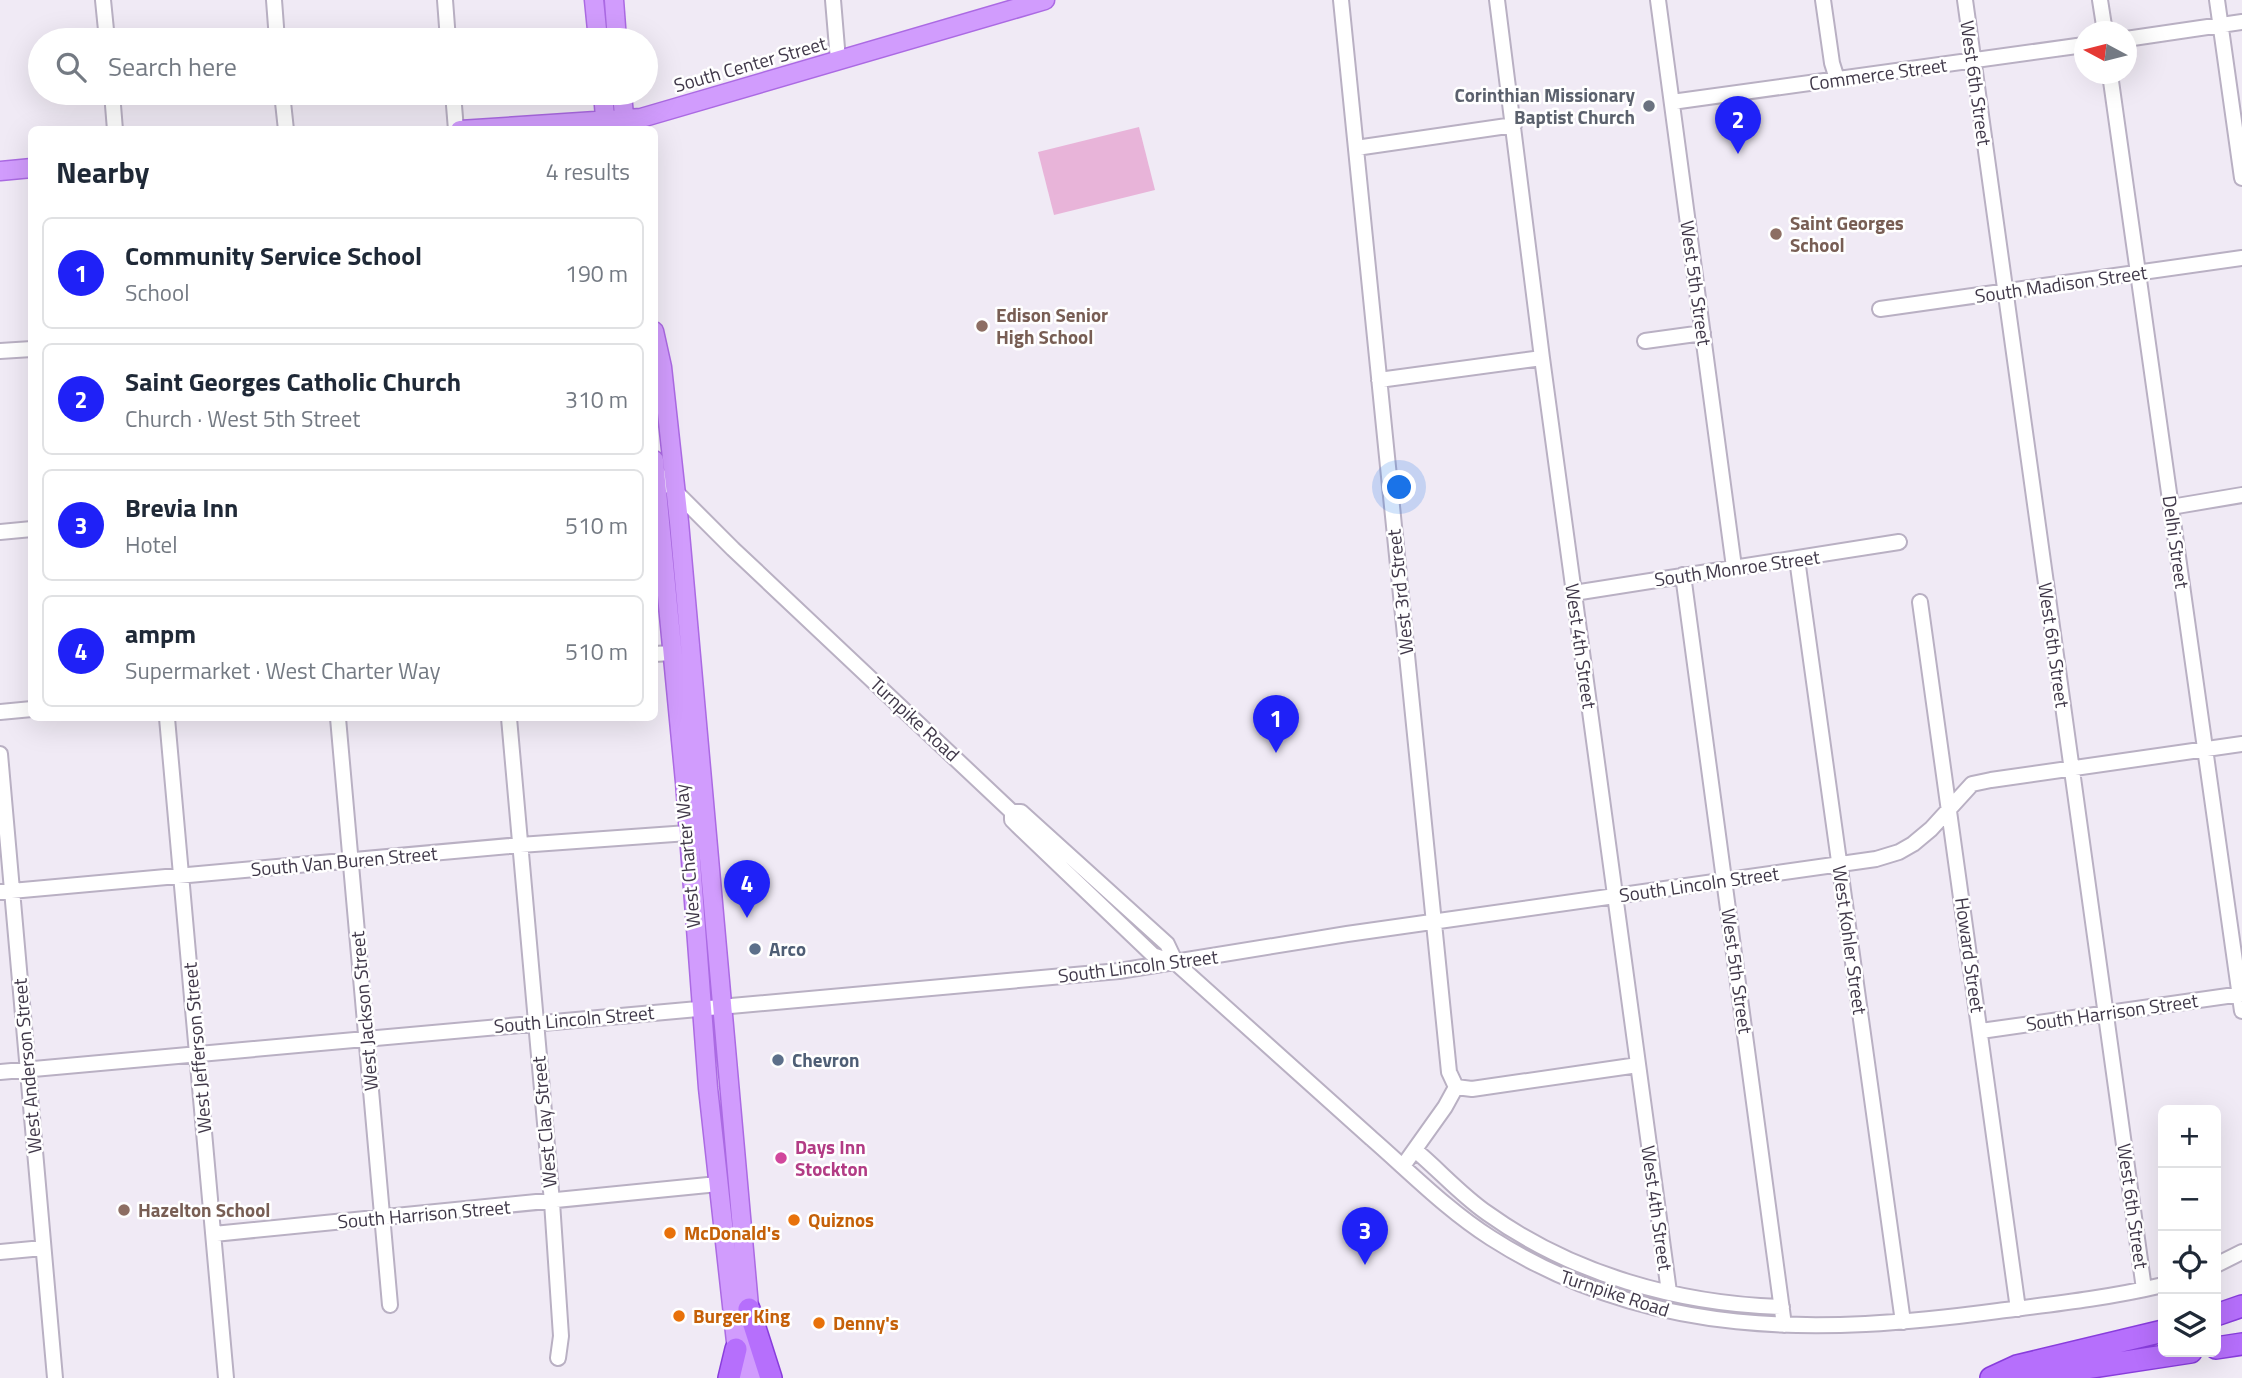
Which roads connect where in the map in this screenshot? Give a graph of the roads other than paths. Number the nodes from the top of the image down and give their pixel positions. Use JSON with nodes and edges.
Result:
{"nodes":[{"id":1,"x":103,"y":0,"type":"edge"},
{"id":2,"x":274,"y":0,"type":"edge"},
{"id":3,"x":444,"y":0,"type":"edge"},
{"id":4,"x":594,"y":0,"type":"edge"},
{"id":5,"x":614,"y":0,"type":"edge"},
{"id":6,"x":833,"y":0,"type":"edge"},
{"id":7,"x":1045,"y":0,"type":"edge"},
{"id":8,"x":1341,"y":0,"type":"edge"},
{"id":9,"x":1497,"y":0,"type":"edge"},
{"id":10,"x":1658,"y":0,"type":"edge"},
{"id":11,"x":1823,"y":0,"type":"edge"},
{"id":12,"x":1965,"y":0,"type":"edge"},
{"id":13,"x":2100,"y":0,"type":"edge"},
{"id":14,"x":2217,"y":0,"type":"edge"},
{"id":15,"x":2103,"y":21,"type":"edge"},
{"id":16,"x":2242,"y":22,"type":"edge"},
{"id":17,"x":2221,"y":26,"type":"junction"},
{"id":18,"x":106,"y":28,"type":"edge"},
{"id":19,"x":276,"y":28,"type":"edge"},
{"id":20,"x":447,"y":28,"type":"edge"},
{"id":21,"x":597,"y":28,"type":"edge"},
{"id":22,"x":616,"y":28,"type":"edge"},
{"id":23,"x":2137,"y":37,"type":"edge"},
{"id":24,"x":2074,"y":46,"type":"edge"},
{"id":25,"x":838,"y":60,"type":"junction"},
{"id":26,"x":1973,"y":60,"type":"junction"},
{"id":27,"x":1837,"y":79,"type":"junction"},
{"id":28,"x":2111,"y":84,"type":"edge"},
{"id":29,"x":1672,"y":102,"type":"junction"},
{"id":30,"x":112,"y":105,"type":"edge"},
{"id":31,"x":283,"y":105,"type":"edge"},
{"id":32,"x":455,"y":105,"type":"edge"},
{"id":33,"x":604,"y":105,"type":"edge"},
{"id":34,"x":623,"y":105,"type":"edge"},
{"id":35,"x":606,"y":124,"type":"edge"},
{"id":36,"x":624,"y":124,"type":"edge"},
{"id":37,"x":1514,"y":125,"type":"junction"},
{"id":38,"x":115,"y":126,"type":"edge"},
{"id":39,"x":286,"y":126,"type":"edge"},
{"id":40,"x":457,"y":126,"type":"edge"},
{"id":41,"x":557,"y":126,"type":"edge"},
{"id":42,"x":1356,"y":148,"type":"junction"},
{"id":43,"x":28,"y":168,"type":"edge"},
{"id":44,"x":0,"y":171,"type":"edge"},
{"id":45,"x":2242,"y":178,"type":"edge"},
{"id":46,"x":2242,"y":258,"type":"edge"},
{"id":47,"x":2138,"y":273,"type":"junction"},
{"id":48,"x":2005,"y":292,"type":"junction"},
{"id":49,"x":1880,"y":309,"type":"dead end"},
{"id":50,"x":1703,"y":333,"type":"junction"},
{"id":51,"x":1645,"y":341,"type":"dead end"},
{"id":52,"x":28,"y":348,"type":"edge"},
{"id":53,"x":658,"y":349,"type":"edge"},
{"id":54,"x":0,"y":351,"type":"edge"},
{"id":55,"x":1542,"y":358,"type":"junction"},
{"id":56,"x":1379,"y":380,"type":"junction"},
{"id":57,"x":658,"y":471,"type":"edge"},
{"id":58,"x":674,"y":488,"type":"junction"},
{"id":59,"x":2242,"y":495,"type":"edge"},
{"id":60,"x":2171,"y":507,"type":"junction"},
{"id":61,"x":28,"y":529,"type":"edge"},
{"id":62,"x":0,"y":532,"type":"edge"},
{"id":63,"x":658,"y":538,"type":"edge"},
{"id":64,"x":1899,"y":542,"type":"dead end"},
{"id":65,"x":1797,"y":559,"type":"junction"},
{"id":66,"x":1734,"y":567,"type":"junction"},
{"id":67,"x":1683,"y":575,"type":"junction"},
{"id":68,"x":1574,"y":593,"type":"junction"},
{"id":69,"x":1920,"y":602,"type":"dead end"},
{"id":70,"x":663,"y":654,"type":"edge"},
{"id":71,"x":694,"y":704,"type":"junction"},
{"id":72,"x":28,"y":709,"type":"edge"},
{"id":73,"x":0,"y":712,"type":"edge"},
{"id":74,"x":167,"y":721,"type":"edge"},
{"id":75,"x":338,"y":721,"type":"edge"},
{"id":76,"x":509,"y":721,"type":"edge"},
{"id":77,"x":2242,"y":744,"type":"edge"},
{"id":78,"x":2205,"y":749,"type":"junction"},
{"id":79,"x":0,"y":754,"type":"edge"},
{"id":80,"x":2072,"y":768,"type":"junction"},
{"id":81,"x":1950,"y":808,"type":"junction"},
{"id":82,"x":1013,"y":811,"type":"junction"},
{"id":83,"x":688,"y":833,"type":"junction"},
{"id":84,"x":520,"y":845,"type":"junction"},
{"id":85,"x":350,"y":860,"type":"junction"},
{"id":86,"x":1839,"y":864,"type":"junction"},
{"id":87,"x":181,"y":876,"type":"junction"},
{"id":88,"x":1725,"y":880,"type":"junction"},
{"id":89,"x":710,"y":889,"type":"junction"},
{"id":90,"x":6,"y":891,"type":"edge"},
{"id":91,"x":1616,"y":896,"type":"junction"},
{"id":92,"x":1434,"y":923,"type":"junction"},
{"id":93,"x":1176,"y":963,"type":"junction"},
{"id":94,"x":2241,"y":995,"type":"edge"},
{"id":95,"x":722,"y":1007,"type":"junction"},
{"id":96,"x":703,"y":1009,"type":"junction"},
{"id":97,"x":2242,"y":1011,"type":"edge"},
{"id":98,"x":2106,"y":1013,"type":"junction"},
{"id":99,"x":535,"y":1022,"type":"junction"},
{"id":100,"x":1981,"y":1031,"type":"junction"},
{"id":101,"x":367,"y":1039,"type":"junction"},
{"id":102,"x":197,"y":1054,"type":"junction"},
{"id":103,"x":1638,"y":1065,"type":"junction"},
{"id":104,"x":28,"y":1069,"type":"junction"},
{"id":105,"x":0,"y":1072,"type":"edge"},
{"id":106,"x":1456,"y":1087,"type":"junction"},
{"id":107,"x":1415,"y":1150,"type":"junction"},
{"id":108,"x":1403,"y":1166,"type":"junction"},
{"id":109,"x":718,"y":1184,"type":"junction"},
{"id":110,"x":552,"y":1202,"type":"junction"},
{"id":111,"x":383,"y":1218,"type":"junction"},
{"id":112,"x":214,"y":1234,"type":"junction"},
{"id":113,"x":43,"y":1248,"type":"junction"},
{"id":114,"x":0,"y":1252,"type":"edge"},
{"id":115,"x":2242,"y":1252,"type":"edge"},
{"id":116,"x":745,"y":1262,"type":"junction"},
{"id":117,"x":2221,"y":1262,"type":"edge"},
{"id":118,"x":2158,"y":1286,"type":"edge"},
{"id":119,"x":2144,"y":1289,"type":"junction"},
{"id":120,"x":1668,"y":1292,"type":"junction"},
{"id":121,"x":390,"y":1305,"type":"dead end"},
{"id":122,"x":2242,"y":1306,"type":"edge"},
{"id":123,"x":1782,"y":1307,"type":"junction"},
{"id":124,"x":749,"y":1309,"type":"junction"},
{"id":125,"x":2018,"y":1309,"type":"junction"},
{"id":126,"x":2221,"y":1313,"type":"edge"},
{"id":127,"x":1903,"y":1322,"type":"junction"},
{"id":128,"x":1784,"y":1325,"type":"junction"},
{"id":129,"x":2158,"y":1332,"type":"edge"},
{"id":130,"x":2242,"y":1344,"type":"edge"},
{"id":131,"x":2221,"y":1347,"type":"edge"},
{"id":132,"x":736,"y":1349,"type":"junction"},
{"id":133,"x":2158,"y":1357,"type":"edge"},
{"id":134,"x":558,"y":1358,"type":"dead end"},
{"id":135,"x":55,"y":1378,"type":"edge"},
{"id":136,"x":226,"y":1378,"type":"edge"},
{"id":137,"x":729,"y":1378,"type":"edge"},
{"id":138,"x":740,"y":1378,"type":"edge"},
{"id":139,"x":758,"y":1378,"type":"edge"},
{"id":140,"x":771,"y":1378,"type":"edge"},
{"id":141,"x":1992,"y":1378,"type":"edge"},
{"id":142,"x":2020,"y":1378,"type":"edge"}],
"edges":[{"from":1,"to":18,"type":"street"},
{"from":2,"to":19,"type":"street"},
{"from":3,"to":20,"type":"street"},
{"from":4,"to":21,"type":"main road"},
{"from":5,"to":22,"type":"main road"},
{"from":6,"to":25,"type":"street"},
{"from":7,"to":25,"type":"main road","name":"South Center Street"},
{"from":8,"to":42,"type":"street","name":"West 3rd Street"},
{"from":9,"to":37,"type":"street","name":"West 4th Street"},
{"from":10,"to":29,"type":"street","name":"West 5th Street"},
{"from":11,"to":27,"type":"street"},
{"from":12,"to":26,"type":"street","name":"West 6th Street"},
{"from":13,"to":15,"type":"street"},
{"from":14,"to":17,"type":"street"},
{"from":16,"to":17,"type":"street"},
{"from":17,"to":23,"type":"street"},
{"from":17,"to":45,"type":"street"},
{"from":24,"to":26,"type":"street","name":"Commerce Street"},
{"from":25,"to":36,"type":"main road","name":"South Center Street"},
{"from":26,"to":27,"type":"street","name":"Commerce Street"},
{"from":26,"to":48,"type":"street","name":"West 6th Street"},
{"from":27,"to":29,"type":"street","name":"Commerce Street"},
{"from":28,"to":47,"type":"street","name":"Delhi Street"},
{"from":29,"to":50,"type":"street","name":"West 5th Street"},
{"from":30,"to":38,"type":"street"},
{"from":31,"to":39,"type":"street"},
{"from":32,"to":40,"type":"street"},
{"from":33,"to":35,"type":"main road"},
{"from":34,"to":36,"type":"main road"},
{"from":35,"to":36,"type":"main road","name":"South Center Street"},
{"from":35,"to":41,"type":"main road","name":"South Center Street"},
{"from":37,"to":42,"type":"street"},
{"from":37,"to":55,"type":"street","name":"West 4th Street"},
{"from":42,"to":56,"type":"street","name":"West 3rd Street"},
{"from":43,"to":44,"type":"main road"},
{"from":46,"to":47,"type":"street","name":"South Madison Street"},
{"from":47,"to":48,"type":"street","name":"South Madison Street"},
{"from":47,"to":60,"type":"street","name":"Delhi Street"},
{"from":48,"to":49,"type":"street","name":"South Madison Street"},
{"from":48,"to":80,"type":"street","name":"West 6th Street"},
{"from":50,"to":51,"type":"street"},
{"from":50,"to":66,"type":"street","name":"West 5th Street"},
{"from":52,"to":54,"type":"street"},
{"from":53,"to":58,"type":"main road","name":"West Charter Way"},
{"from":55,"to":56,"type":"street"},
{"from":55,"to":68,"type":"street","name":"West 4th Street"},
{"from":56,"to":92,"type":"street","name":"West 3rd Street"},
{"from":57,"to":58,"type":"street","name":"Turnpike Road"},
{"from":58,"to":71,"type":"main road","name":"West Charter Way"},
{"from":58,"to":82,"type":"street","name":"Turnpike Road"},
{"from":59,"to":60,"type":"street"},
{"from":60,"to":78,"type":"street","name":"Delhi Street"},
{"from":61,"to":62,"type":"street"},
{"from":63,"to":70,"type":"main road","name":"West Charter Way"},
{"from":64,"to":65,"type":"street","name":"South Monroe Street"},
{"from":65,"to":66,"type":"street","name":"South Monroe Street"},
{"from":65,"to":86,"type":"street","name":"West Kohler Street"},
{"from":66,"to":67,"type":"street","name":"South Monroe Street"},
{"from":67,"to":68,"type":"street","name":"South Monroe Street"},
{"from":67,"to":88,"type":"street","name":"West 5th Street"},
{"from":68,"to":91,"type":"street","name":"West 4th Street"},
{"from":69,"to":81,"type":"street","name":"Howard Street"},
{"from":70,"to":71,"type":"main road"},
{"from":70,"to":83,"type":"main road","name":"West Charter Way"},
{"from":71,"to":89,"type":"main road","name":"West Charter Way"},
{"from":72,"to":73,"type":"street"},
{"from":74,"to":87,"type":"street","name":"West Jefferson Street"},
{"from":75,"to":85,"type":"street","name":"West Jackson Street"},
{"from":76,"to":84,"type":"street","name":"West Clay Street"},
{"from":77,"to":78,"type":"street","name":"South Lincoln Street"},
{"from":78,"to":80,"type":"street","name":"South Lincoln Street"},
{"from":78,"to":94,"type":"street","name":"Delhi Street"},
{"from":79,"to":90,"type":"street","name":"West Anderson Street"},
{"from":80,"to":81,"type":"street","name":"South Lincoln Street"},
{"from":80,"to":98,"type":"street","name":"West 6th Street"},
{"from":81,"to":86,"type":"street","name":"South Lincoln Street"},
{"from":81,"to":100,"type":"street","name":"Howard Street"},
{"from":82,"to":93,"type":"street","name":"Turnpike Road"},
{"from":82,"to":93,"type":"street","name":"Turnpike Road"},
{"from":83,"to":84,"type":"street","name":"South Van Buren Street"},
{"from":83,"to":89,"type":"main road"},
{"from":83,"to":96,"type":"main road","name":"West Charter Way"},
{"from":84,"to":85,"type":"street","name":"South Van Buren Street"},
{"from":84,"to":99,"type":"street","name":"West Clay Street"},
{"from":85,"to":87,"type":"street","name":"South Van Buren Street"},
{"from":85,"to":101,"type":"street","name":"West Jackson Street"},
{"from":86,"to":88,"type":"street","name":"South Lincoln Street"},
{"from":86,"to":127,"type":"street","name":"West Kohler Street"},
{"from":87,"to":90,"type":"street","name":"South Van Buren Street"},
{"from":87,"to":102,"type":"street","name":"West Jefferson Street"},
{"from":88,"to":91,"type":"street","name":"South Lincoln Street"},
{"from":88,"to":123,"type":"street","name":"West 5th Street"},
{"from":89,"to":95,"type":"main road","name":"West Charter Way"},
{"from":90,"to":104,"type":"street","name":"West Anderson Street"},
{"from":91,"to":92,"type":"street","name":"South Lincoln Street"},
{"from":91,"to":103,"type":"street","name":"West 4th Street"},
{"from":92,"to":93,"type":"street","name":"South Lincoln Street"},
{"from":92,"to":106,"type":"street","name":"West 3rd Street"},
{"from":93,"to":95,"type":"street","name":"South Lincoln Street"},
{"from":93,"to":108,"type":"street","name":"Turnpike Road"},
{"from":94,"to":97,"type":"street","name":"Delhi Street"},
{"from":94,"to":98,"type":"street","name":"South Harrison Street"},
{"from":95,"to":96,"type":"street","name":"South Lincoln Street"},
{"from":95,"to":116,"type":"main road","name":"West Charter Way"},
{"from":96,"to":99,"type":"street","name":"South Lincoln Street"},
{"from":96,"to":109,"type":"main road","name":"West Charter Way"},
{"from":98,"to":100,"type":"street","name":"South Harrison Street"},
{"from":98,"to":119,"type":"street","name":"West 6th Street"},
{"from":99,"to":101,"type":"street","name":"South Lincoln Street"},
{"from":99,"to":110,"type":"street","name":"West Clay Street"},
{"from":100,"to":125,"type":"street","name":"Howard Street"},
{"from":101,"to":102,"type":"street","name":"South Lincoln Street"},
{"from":101,"to":111,"type":"street","name":"West Jackson Street"},
{"from":102,"to":104,"type":"street","name":"South Lincoln Street"},
{"from":102,"to":112,"type":"street","name":"West Jefferson Street"},
{"from":103,"to":106,"type":"street"},
{"from":103,"to":120,"type":"street","name":"West 4th Street"},
{"from":104,"to":105,"type":"street","name":"South Lincoln Street"},
{"from":104,"to":113,"type":"street","name":"West Anderson Street"},
{"from":106,"to":107,"type":"street"},
{"from":107,"to":108,"type":"street"},
{"from":107,"to":120,"type":"street"},
{"from":108,"to":128,"type":"street","name":"Turnpike Road"},
{"from":109,"to":110,"type":"street","name":"South Harrison Street"},
{"from":109,"to":116,"type":"main road"},
{"from":109,"to":132,"type":"main road","name":"West Charter Way"},
{"from":110,"to":111,"type":"street","name":"South Harrison Street"},
{"from":110,"to":134,"type":"street","name":"West Clay Street"},
{"from":111,"to":112,"type":"street","name":"South Harrison Street"},
{"from":111,"to":121,"type":"street","name":"West Jackson Street"},
{"from":112,"to":136,"type":"street","name":"West Jefferson Street"},
{"from":113,"to":114,"type":"street"},
{"from":113,"to":135,"type":"street","name":"West Anderson Street"},
{"from":115,"to":117,"type":"street"},
{"from":116,"to":124,"type":"main road","name":"West Charter Way"},
{"from":118,"to":119,"type":"street","name":"Turnpike Road"},
{"from":119,"to":125,"type":"street","name":"Turnpike Road"},
{"from":120,"to":123,"type":"street"},
{"from":122,"to":126,"type":"highway"},
{"from":123,"to":128,"type":"street","name":"West 5th Street"},
{"from":124,"to":139,"type":"main road","name":"West Charter Way"},
{"from":124,"to":140,"type":"highway"},
{"from":125,"to":127,"type":"street","name":"Turnpike Road"},
{"from":127,"to":128,"type":"street","name":"Turnpike Road"},
{"from":129,"to":141,"type":"highway"},
{"from":130,"to":131,"type":"highway"},
{"from":132,"to":137,"type":"highway"},
{"from":132,"to":138,"type":"main road","name":"West Charter Way"},
{"from":133,"to":142,"type":"highway"}]}
